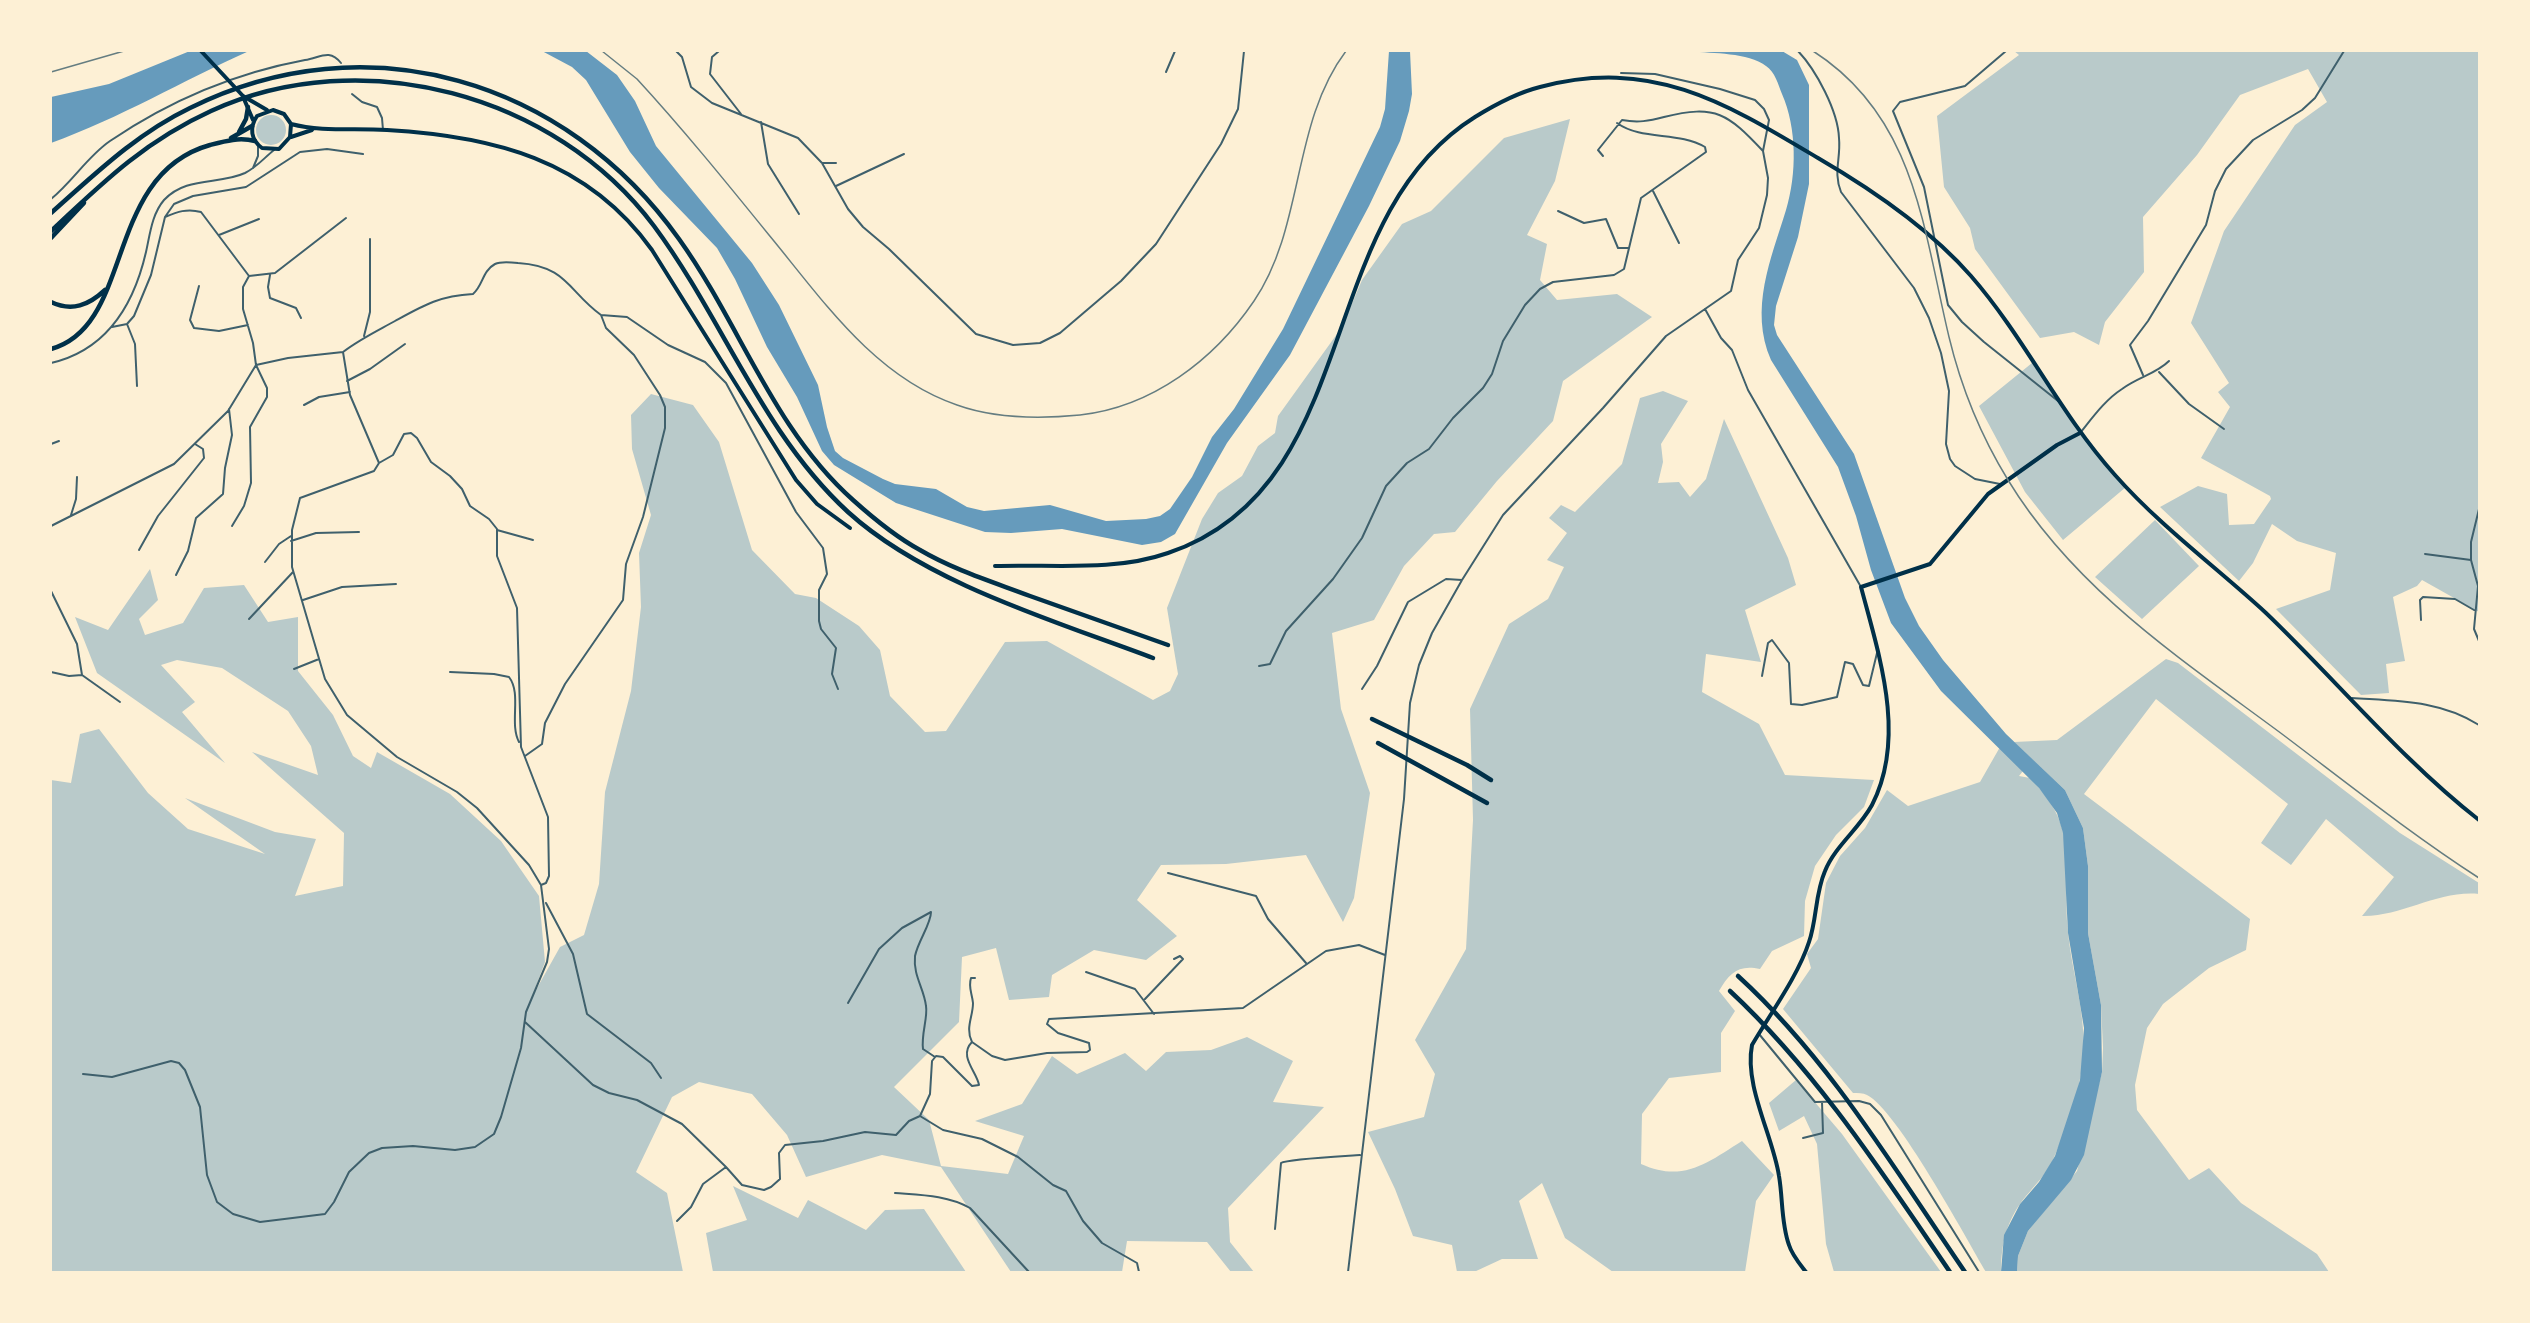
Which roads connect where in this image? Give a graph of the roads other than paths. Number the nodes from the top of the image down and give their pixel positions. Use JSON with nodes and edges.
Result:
{"nodes":[{"id":1,"x":201,"y":51,"type":"edge"},
{"id":2,"x":676,"y":51,"type":"edge"},
{"id":3,"x":719,"y":51,"type":"edge"},
{"id":4,"x":1175,"y":51,"type":"edge"},
{"id":5,"x":1243,"y":51,"type":"edge"},
{"id":6,"x":1797,"y":51,"type":"edge"},
{"id":7,"x":2006,"y":51,"type":"edge"},
{"id":8,"x":2344,"y":51,"type":"edge"},
{"id":9,"x":342,"y":63,"type":"dead end"},
{"id":10,"x":1166,"y":72,"type":"dead end"},
{"id":11,"x":1621,"y":73,"type":"dead end"},
{"id":12,"x":352,"y":94,"type":"dead end"},
{"id":13,"x":249,"y":105,"type":"junction"},
{"id":14,"x":267,"y":110,"type":"junction"},
{"id":15,"x":741,"y":114,"type":"junction"},
{"id":16,"x":760,"y":122,"type":"junction"},
{"id":17,"x":253,"y":123,"type":"junction"},
{"id":18,"x":1617,"y":123,"type":"junction"},
{"id":19,"x":291,"y":124,"type":"junction"},
{"id":20,"x":317,"y":129,"type":"junction"},
{"id":21,"x":383,"y":130,"type":"junction"},
{"id":22,"x":236,"y":135,"type":"junction"},
{"id":23,"x":290,"y":137,"type":"junction"},
{"id":24,"x":223,"y":142,"type":"junction"},
{"id":25,"x":256,"y":143,"type":"junction"},
{"id":26,"x":273,"y":150,"type":"junction"},
{"id":27,"x":1762,"y":151,"type":"junction"},
{"id":28,"x":363,"y":154,"type":"dead end"},
{"id":29,"x":904,"y":154,"type":"dead end"},
{"id":30,"x":1603,"y":156,"type":"dead end"},
{"id":31,"x":822,"y":163,"type":"junction"},
{"id":32,"x":836,"y":163,"type":"dead end"},
{"id":33,"x":252,"y":168,"type":"junction"},
{"id":34,"x":836,"y":186,"type":"junction"},
{"id":35,"x":1653,"y":191,"type":"junction"},
{"id":36,"x":86,"y":198,"type":"junction"},
{"id":37,"x":51,"y":199,"type":"edge"},
{"id":38,"x":1558,"y":211,"type":"dead end"},
{"id":39,"x":51,"y":213,"type":"edge"},
{"id":40,"x":800,"y":214,"type":"dead end"},
{"id":41,"x":165,"y":218,"type":"junction"},
{"id":42,"x":346,"y":218,"type":"dead end"},
{"id":43,"x":259,"y":219,"type":"dead end"},
{"id":44,"x":51,"y":231,"type":"edge"},
{"id":45,"x":219,"y":235,"type":"junction"},
{"id":46,"x":51,"y":238,"type":"edge"},
{"id":47,"x":370,"y":239,"type":"dead end"},
{"id":48,"x":1679,"y":243,"type":"dead end"},
{"id":49,"x":1629,"y":248,"type":"junction"},
{"id":50,"x":270,"y":275,"type":"junction"},
{"id":51,"x":249,"y":276,"type":"junction"},
{"id":52,"x":199,"y":286,"type":"dead end"},
{"id":53,"x":107,"y":288,"type":"junction"},
{"id":54,"x":51,"y":302,"type":"edge"},
{"id":55,"x":1705,"y":309,"type":"junction"},
{"id":56,"x":601,"y":315,"type":"junction"},
{"id":57,"x":301,"y":318,"type":"dead end"},
{"id":58,"x":127,"y":324,"type":"junction"},
{"id":59,"x":248,"y":325,"type":"junction"},
{"id":60,"x":112,"y":327,"type":"junction"},
{"id":61,"x":364,"y":336,"type":"junction"},
{"id":62,"x":405,"y":344,"type":"dead end"},
{"id":63,"x":51,"y":349,"type":"edge"},
{"id":64,"x":343,"y":352,"type":"junction"},
{"id":65,"x":2169,"y":361,"type":"dead end"},
{"id":66,"x":51,"y":363,"type":"edge"},
{"id":67,"x":256,"y":365,"type":"junction"},
{"id":68,"x":2158,"y":371,"type":"junction"},
{"id":69,"x":2143,"y":375,"type":"junction"},
{"id":70,"x":347,"y":381,"type":"junction"},
{"id":71,"x":137,"y":386,"type":"dead end"},
{"id":72,"x":350,"y":392,"type":"junction"},
{"id":73,"x":2058,"y":401,"type":"junction"},
{"id":74,"x":304,"y":405,"type":"dead end"},
{"id":75,"x":748,"y":406,"type":"junction"},
{"id":76,"x":230,"y":409,"type":"junction"},
{"id":77,"x":741,"y":411,"type":"junction"},
{"id":78,"x":2224,"y":429,"type":"dead end"},
{"id":79,"x":2080,"y":433,"type":"junction"},
{"id":80,"x":60,"y":441,"type":"dead end"},
{"id":81,"x":51,"y":444,"type":"edge"},
{"id":82,"x":195,"y":444,"type":"junction"},
{"id":83,"x":379,"y":463,"type":"junction"},
{"id":84,"x":77,"y":477,"type":"dead end"},
{"id":85,"x":2000,"y":484,"type":"junction"},
{"id":86,"x":2479,"y":509,"type":"edge"},
{"id":87,"x":69,"y":517,"type":"junction"},
{"id":88,"x":51,"y":526,"type":"edge"},
{"id":89,"x":232,"y":526,"type":"dead end"},
{"id":90,"x":850,"y":528,"type":"dead end"},
{"id":91,"x":497,"y":530,"type":"junction"},
{"id":92,"x":359,"y":532,"type":"dead end"},
{"id":93,"x":291,"y":536,"type":"junction"},
{"id":94,"x":533,"y":540,"type":"dead end"},
{"id":95,"x":291,"y":541,"type":"junction"},
{"id":96,"x":139,"y":550,"type":"dead end"},
{"id":97,"x":2426,"y":554,"type":"dead end"},
{"id":98,"x":2471,"y":560,"type":"junction"},
{"id":99,"x":265,"y":562,"type":"dead end"},
{"id":100,"x":995,"y":566,"type":"dead end"},
{"id":101,"x":293,"y":572,"type":"junction"},
{"id":102,"x":176,"y":575,"type":"dead end"},
{"id":103,"x":1462,"y":580,"type":"junction"},
{"id":104,"x":396,"y":584,"type":"dead end"},
{"id":105,"x":1861,"y":587,"type":"junction"},
{"id":106,"x":51,"y":591,"type":"edge"},
{"id":107,"x":303,"y":600,"type":"junction"},
{"id":108,"x":2474,"y":610,"type":"junction"},
{"id":109,"x":249,"y":619,"type":"dead end"},
{"id":110,"x":2421,"y":620,"type":"dead end"},
{"id":111,"x":2479,"y":641,"type":"edge"},
{"id":112,"x":1168,"y":645,"type":"dead end"},
{"id":113,"x":1878,"y":651,"type":"junction"},
{"id":114,"x":1153,"y":658,"type":"dead end"},
{"id":115,"x":319,"y":659,"type":"junction"},
{"id":116,"x":1259,"y":666,"type":"dead end"},
{"id":117,"x":294,"y":669,"type":"dead end"},
{"id":118,"x":51,"y":672,"type":"edge"},
{"id":119,"x":450,"y":672,"type":"dead end"},
{"id":120,"x":82,"y":675,"type":"junction"},
{"id":121,"x":1762,"y":676,"type":"dead end"},
{"id":122,"x":838,"y":688,"type":"dead end"},
{"id":123,"x":1362,"y":689,"type":"dead end"},
{"id":124,"x":2351,"y":698,"type":"junction"},
{"id":125,"x":120,"y":702,"type":"dead end"},
{"id":126,"x":1372,"y":719,"type":"dead end"},
{"id":127,"x":2479,"y":725,"type":"edge"},
{"id":128,"x":1378,"y":743,"type":"dead end"},
{"id":129,"x":520,"y":744,"type":"junction"},
{"id":130,"x":525,"y":756,"type":"junction"},
{"id":131,"x":1491,"y":780,"type":"dead end"},
{"id":132,"x":1487,"y":803,"type":"dead end"},
{"id":133,"x":2479,"y":820,"type":"edge"},
{"id":134,"x":1168,"y":873,"type":"dead end"},
{"id":135,"x":541,"y":885,"type":"junction"},
{"id":136,"x":544,"y":898,"type":"junction"},
{"id":137,"x":1386,"y":955,"type":"junction"},
{"id":138,"x":1174,"y":959,"type":"dead end"},
{"id":139,"x":1306,"y":963,"type":"junction"},
{"id":140,"x":1086,"y":972,"type":"dead end"},
{"id":141,"x":1737,"y":976,"type":"dead end"},
{"id":142,"x":975,"y":978,"type":"dead end"},
{"id":143,"x":1730,"y":992,"type":"dead end"},
{"id":144,"x":1144,"y":999,"type":"junction"},
{"id":145,"x":848,"y":1003,"type":"dead end"},
{"id":146,"x":1154,"y":1014,"type":"junction"},
{"id":147,"x":524,"y":1021,"type":"junction"},
{"id":148,"x":1759,"y":1034,"type":"junction"},
{"id":149,"x":972,"y":1042,"type":"junction"},
{"id":150,"x":935,"y":1057,"type":"junction"},
{"id":151,"x":83,"y":1074,"type":"dead end"},
{"id":152,"x":660,"y":1078,"type":"dead end"},
{"id":153,"x":1822,"y":1102,"type":"junction"},
{"id":154,"x":921,"y":1116,"type":"junction"},
{"id":155,"x":1803,"y":1138,"type":"dead end"},
{"id":156,"x":1360,"y":1155,"type":"junction"},
{"id":157,"x":726,"y":1167,"type":"junction"},
{"id":158,"x":895,"y":1193,"type":"dead end"},
{"id":159,"x":677,"y":1221,"type":"dead end"},
{"id":160,"x":1275,"y":1229,"type":"dead end"},
{"id":161,"x":1029,"y":1272,"type":"edge"},
{"id":162,"x":1139,"y":1272,"type":"edge"},
{"id":163,"x":1348,"y":1272,"type":"edge"},
{"id":164,"x":1806,"y":1272,"type":"edge"},
{"id":165,"x":1950,"y":1272,"type":"edge"},
{"id":166,"x":1965,"y":1272,"type":"edge"},
{"id":167,"x":1979,"y":1272,"type":"edge"}],
"edges":[{"from":1,"to":13,"type":"main road"},
{"from":2,"to":15,"type":"street"},
{"from":3,"to":15,"type":"street"},
{"from":4,"to":10,"type":"street"},
{"from":5,"to":34,"type":"street"},
{"from":6,"to":85,"type":"street"},
{"from":7,"to":73,"type":"street"},
{"from":8,"to":69,"type":"street"},
{"from":9,"to":37,"type":"street"},
{"from":11,"to":27,"type":"street"},
{"from":12,"to":21,"type":"street"},
{"from":13,"to":14,"type":"main road"},
{"from":13,"to":17,"type":"main road"},
{"from":13,"to":22,"type":"highway"},
{"from":14,"to":17,"type":"main road"},
{"from":14,"to":19,"type":"main road"},
{"from":15,"to":16,"type":"street"},
{"from":16,"to":31,"type":"street"},
{"from":16,"to":40,"type":"street"},
{"from":17,"to":22,"type":"highway"},
{"from":17,"to":25,"type":"main road"},
{"from":18,"to":27,"type":"street"},
{"from":18,"to":30,"type":"street"},
{"from":18,"to":35,"type":"street"},
{"from":19,"to":20,"type":"main road"},
{"from":19,"to":23,"type":"main road"},
{"from":20,"to":21,"type":"main road"},
{"from":20,"to":23,"type":"main road"},
{"from":21,"to":75,"type":"main road"},
{"from":22,"to":24,"type":"highway"},
{"from":23,"to":26,"type":"main road"},
{"from":24,"to":25,"type":"highway"},
{"from":24,"to":53,"type":"highway"},
{"from":25,"to":26,"type":"main road"},
{"from":25,"to":33,"type":"street"},
{"from":26,"to":33,"type":"street"},
{"from":27,"to":55,"type":"street"},
{"from":28,"to":41,"type":"street"},
{"from":29,"to":34,"type":"street"},
{"from":31,"to":32,"type":"street"},
{"from":31,"to":34,"type":"street"},
{"from":33,"to":60,"type":"street"},
{"from":35,"to":48,"type":"street"},
{"from":35,"to":49,"type":"street"},
{"from":36,"to":44,"type":"highway"},
{"from":36,"to":46,"type":"highway"},
{"from":36,"to":114,"type":"highway"},
{"from":38,"to":49,"type":"street"},
{"from":39,"to":112,"type":"highway"},
{"from":41,"to":45,"type":"street"},
{"from":41,"to":58,"type":"street"},
{"from":42,"to":50,"type":"street"},
{"from":43,"to":45,"type":"street"},
{"from":45,"to":51,"type":"street"},
{"from":47,"to":61,"type":"street"},
{"from":49,"to":116,"type":"street"},
{"from":50,"to":51,"type":"street"},
{"from":50,"to":57,"type":"street"},
{"from":51,"to":59,"type":"street"},
{"from":52,"to":59,"type":"street"},
{"from":53,"to":54,"type":"highway"},
{"from":53,"to":63,"type":"highway"},
{"from":55,"to":103,"type":"street"},
{"from":55,"to":105,"type":"street"},
{"from":56,"to":61,"type":"street"},
{"from":56,"to":77,"type":"street"},
{"from":56,"to":130,"type":"street"},
{"from":58,"to":60,"type":"street"},
{"from":58,"to":71,"type":"street"},
{"from":59,"to":67,"type":"street"},
{"from":60,"to":66,"type":"street"},
{"from":61,"to":64,"type":"street"},
{"from":62,"to":70,"type":"street"},
{"from":64,"to":67,"type":"street"},
{"from":64,"to":70,"type":"street"},
{"from":65,"to":68,"type":"street"},
{"from":67,"to":76,"type":"street"},
{"from":67,"to":89,"type":"street"},
{"from":68,"to":69,"type":"street"},
{"from":68,"to":78,"type":"street"},
{"from":69,"to":79,"type":"street"},
{"from":70,"to":72,"type":"street"},
{"from":72,"to":74,"type":"street"},
{"from":72,"to":83,"type":"street"},
{"from":73,"to":79,"type":"main road"},
{"from":73,"to":100,"type":"main road"},
{"from":75,"to":77,"type":"street"},
{"from":75,"to":90,"type":"main road"},
{"from":76,"to":82,"type":"street"},
{"from":76,"to":102,"type":"street"},
{"from":77,"to":122,"type":"street"},
{"from":79,"to":85,"type":"main road"},
{"from":79,"to":124,"type":"main road"},
{"from":80,"to":81,"type":"street"},
{"from":82,"to":87,"type":"street"},
{"from":82,"to":96,"type":"street"},
{"from":83,"to":91,"type":"street"},
{"from":83,"to":93,"type":"street"},
{"from":84,"to":87,"type":"street"},
{"from":85,"to":105,"type":"main road"},
{"from":86,"to":98,"type":"street"},
{"from":87,"to":88,"type":"street"},
{"from":91,"to":94,"type":"street"},
{"from":91,"to":129,"type":"street"},
{"from":92,"to":95,"type":"street"},
{"from":93,"to":95,"type":"street"},
{"from":93,"to":99,"type":"street"},
{"from":95,"to":101,"type":"street"},
{"from":97,"to":98,"type":"street"},
{"from":98,"to":108,"type":"street"},
{"from":101,"to":107,"type":"street"},
{"from":101,"to":109,"type":"street"},
{"from":103,"to":123,"type":"street"},
{"from":103,"to":137,"type":"street"},
{"from":104,"to":107,"type":"street"},
{"from":105,"to":113,"type":"main road"},
{"from":106,"to":120,"type":"street"},
{"from":107,"to":115,"type":"street"},
{"from":108,"to":110,"type":"street"},
{"from":108,"to":111,"type":"street"},
{"from":113,"to":121,"type":"street"},
{"from":113,"to":148,"type":"main road"},
{"from":115,"to":117,"type":"street"},
{"from":115,"to":135,"type":"street"},
{"from":118,"to":120,"type":"street"},
{"from":119,"to":129,"type":"street"},
{"from":120,"to":125,"type":"street"},
{"from":124,"to":127,"type":"street"},
{"from":124,"to":133,"type":"main road"},
{"from":126,"to":131,"type":"highway"},
{"from":128,"to":132,"type":"highway"},
{"from":129,"to":130,"type":"street"},
{"from":130,"to":135,"type":"street"},
{"from":134,"to":139,"type":"street"},
{"from":135,"to":136,"type":"street"},
{"from":136,"to":147,"type":"street"},
{"from":136,"to":152,"type":"street"},
{"from":137,"to":139,"type":"street"},
{"from":137,"to":156,"type":"street"},
{"from":138,"to":144,"type":"street"},
{"from":139,"to":146,"type":"street"},
{"from":140,"to":144,"type":"street"},
{"from":141,"to":166,"type":"highway"},
{"from":142,"to":149,"type":"street"},
{"from":143,"to":165,"type":"highway"},
{"from":144,"to":146,"type":"street"},
{"from":145,"to":150,"type":"street"},
{"from":146,"to":149,"type":"street"},
{"from":147,"to":151,"type":"street"},
{"from":147,"to":157,"type":"street"},
{"from":148,"to":153,"type":"street"},
{"from":148,"to":164,"type":"main road"},
{"from":149,"to":150,"type":"street"},
{"from":150,"to":154,"type":"street"},
{"from":153,"to":155,"type":"street"},
{"from":153,"to":167,"type":"street"},
{"from":154,"to":157,"type":"street"},
{"from":154,"to":162,"type":"street"},
{"from":156,"to":160,"type":"street"},
{"from":156,"to":163,"type":"street"},
{"from":157,"to":159,"type":"street"},
{"from":158,"to":161,"type":"street"}]}
